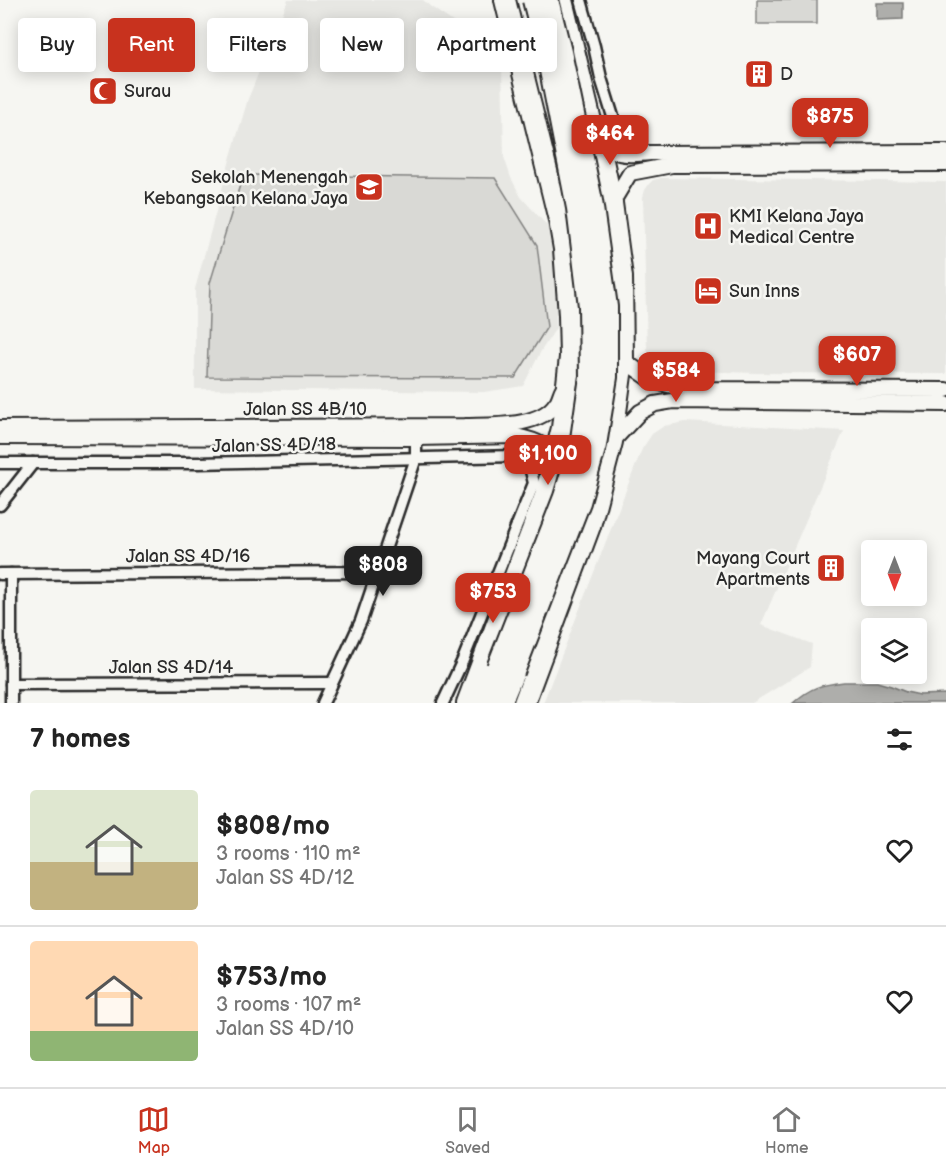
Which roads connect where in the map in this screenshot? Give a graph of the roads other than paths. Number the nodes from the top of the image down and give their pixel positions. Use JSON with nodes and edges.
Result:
{"nodes":[{"id":1,"x":505,"y":0,"type":"edge"},
{"id":2,"x":533,"y":0,"type":"edge"},
{"id":3,"x":548,"y":0,"type":"edge"},
{"id":4,"x":575,"y":3,"type":"edge"},
{"id":5,"x":510,"y":18,"type":"edge"},
{"id":6,"x":536,"y":18,"type":"edge"},
{"id":7,"x":523,"y":72,"type":"edge"},
{"id":8,"x":593,"y":129,"type":"junction"},
{"id":9,"x":540,"y":139,"type":"junction"},
{"id":10,"x":946,"y":152,"type":"edge"},
{"id":11,"x":650,"y":153,"type":"junction"},
{"id":12,"x":946,"y":164,"type":"edge"},
{"id":13,"x":608,"y":183,"type":"junction"},
{"id":14,"x":612,"y":203,"type":"junction"},
{"id":15,"x":570,"y":357,"type":"junction"},
{"id":16,"x":623,"y":360,"type":"junction"},
{"id":17,"x":946,"y":390,"type":"edge"},
{"id":18,"x":946,"y":404,"type":"edge"},
{"id":19,"x":0,"y":428,"type":"edge"},
{"id":20,"x":416,"y":432,"type":"junction"},
{"id":21,"x":0,"y":438,"type":"edge"},
{"id":22,"x":612,"y":442,"type":"junction"},
{"id":23,"x":416,"y":459,"type":"junction"},
{"id":24,"x":0,"y":463,"type":"edge"},
{"id":25,"x":33,"y":463,"type":"junction"},
{"id":26,"x":546,"y":496,"type":"junction"},
{"id":27,"x":0,"y":505,"type":"edge"},
{"id":28,"x":376,"y":572,"type":"junction"},
{"id":29,"x":5,"y":574,"type":"edge"},
{"id":30,"x":506,"y":670,"type":"junction"},
{"id":31,"x":331,"y":683,"type":"junction"},
{"id":32,"x":11,"y":684,"type":"junction"},
{"id":33,"x":11,"y":703,"type":"edge"},
{"id":34,"x":323,"y":703,"type":"edge"},
{"id":35,"x":443,"y":703,"type":"edge"},
{"id":36,"x":466,"y":703,"type":"edge"},
{"id":37,"x":483,"y":703,"type":"edge"},
{"id":38,"x":501,"y":703,"type":"edge"},
{"id":39,"x":524,"y":703,"type":"edge"}],
"edges":[{"from":1,"to":5,"type":"highway"},
{"from":2,"to":30,"type":"highway","bridge":true},
{"from":3,"to":30,"type":"highway","bridge":true},
{"from":4,"to":6,"type":"highway"},
{"from":4,"to":8,"type":"highway"},
{"from":4,"to":11,"type":"street"},
{"from":7,"to":9,"type":"highway"},
{"from":8,"to":11,"type":"street"},
{"from":8,"to":13,"type":"highway"},
{"from":9,"to":13,"type":"highway"},
{"from":9,"to":15,"type":"highway"},
{"from":10,"to":11,"type":"street"},
{"from":12,"to":14,"type":"street"},
{"from":13,"to":14,"type":"highway"},
{"from":14,"to":16,"type":"highway"},
{"from":15,"to":20,"type":"street","name":"Jalan SS 4B/10"},
{"from":15,"to":26,"type":"highway"},
{"from":16,"to":17,"type":"street"},
{"from":16,"to":22,"type":"highway"},
{"from":18,"to":22,"type":"street"},
{"from":19,"to":20,"type":"street","name":"Jalan SS 4B/10"},
{"from":20,"to":21,"type":"street","name":"Jalan SS 4B/10"},
{"from":20,"to":23,"type":"street"},
{"from":20,"to":26,"type":"street","name":"Jalan SS 4B/10"},
{"from":22,"to":39,"type":"highway"},
{"from":23,"to":25,"type":"street","name":"Jalan SS 4D/18"},
{"from":23,"to":28,"type":"street"},
{"from":23,"to":35,"type":"street","name":"Jalan SS 4D/18"},
{"from":24,"to":25,"type":"street","name":"Jalan SS 4D/18"},
{"from":25,"to":27,"type":"street"},
{"from":26,"to":36,"type":"highway"},
{"from":28,"to":29,"type":"street","name":"Jalan SS 4D/16"},
{"from":28,"to":31,"type":"street"},
{"from":29,"to":32,"type":"street"},
{"from":30,"to":37,"type":"highway"},
{"from":30,"to":38,"type":"highway"},
{"from":31,"to":32,"type":"street","name":"Jalan SS 4D/14"},
{"from":31,"to":34,"type":"street"},
{"from":32,"to":33,"type":"street"}]}
